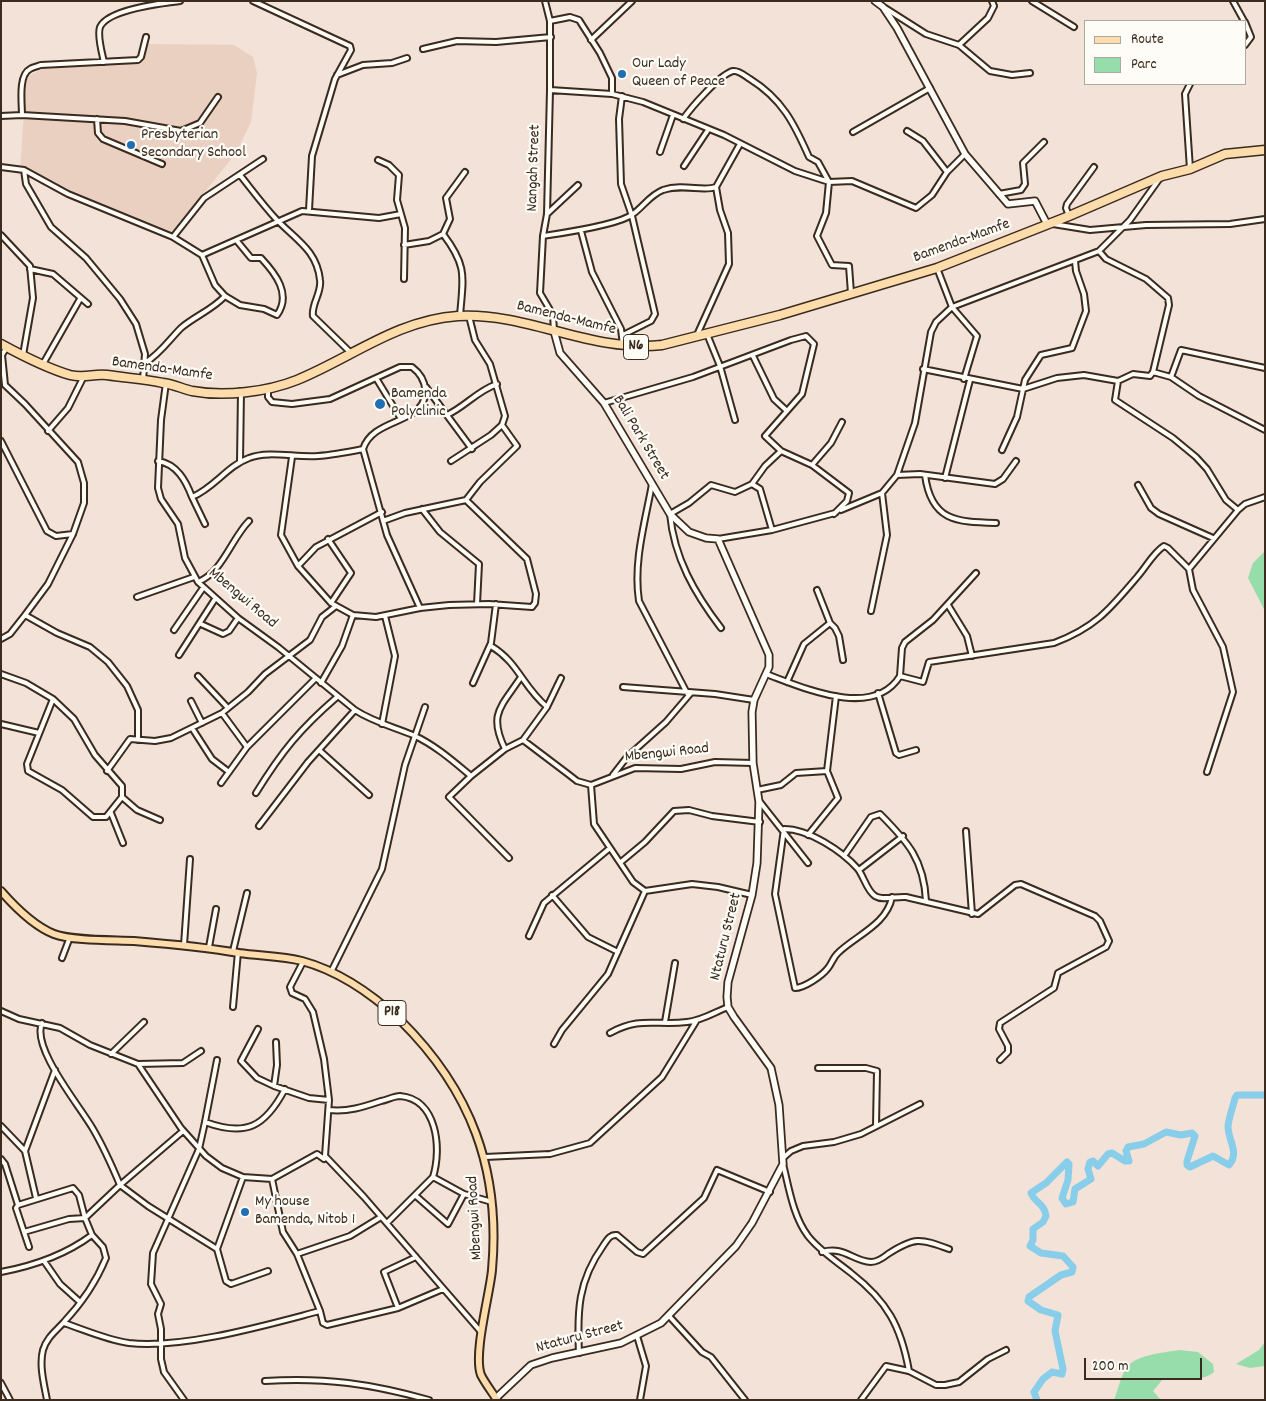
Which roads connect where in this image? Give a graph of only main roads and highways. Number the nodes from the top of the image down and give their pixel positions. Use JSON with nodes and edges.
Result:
{"nodes":[{"id":1,"x":1265,"y":150,"type":"edge"},
{"id":2,"x":4,"y":345,"type":"edge"},
{"id":3,"x":1,"y":891,"type":"edge"},
{"id":4,"x":496,"y":1399,"type":"edge"}],
"edges":[{"from":1,"to":2,"type":"highway","name":"Bamenda-Mamfe","number":"N6"},
{"from":3,"to":4,"type":"main road","name":"Mbengwi Road","number":"P18"}]}
